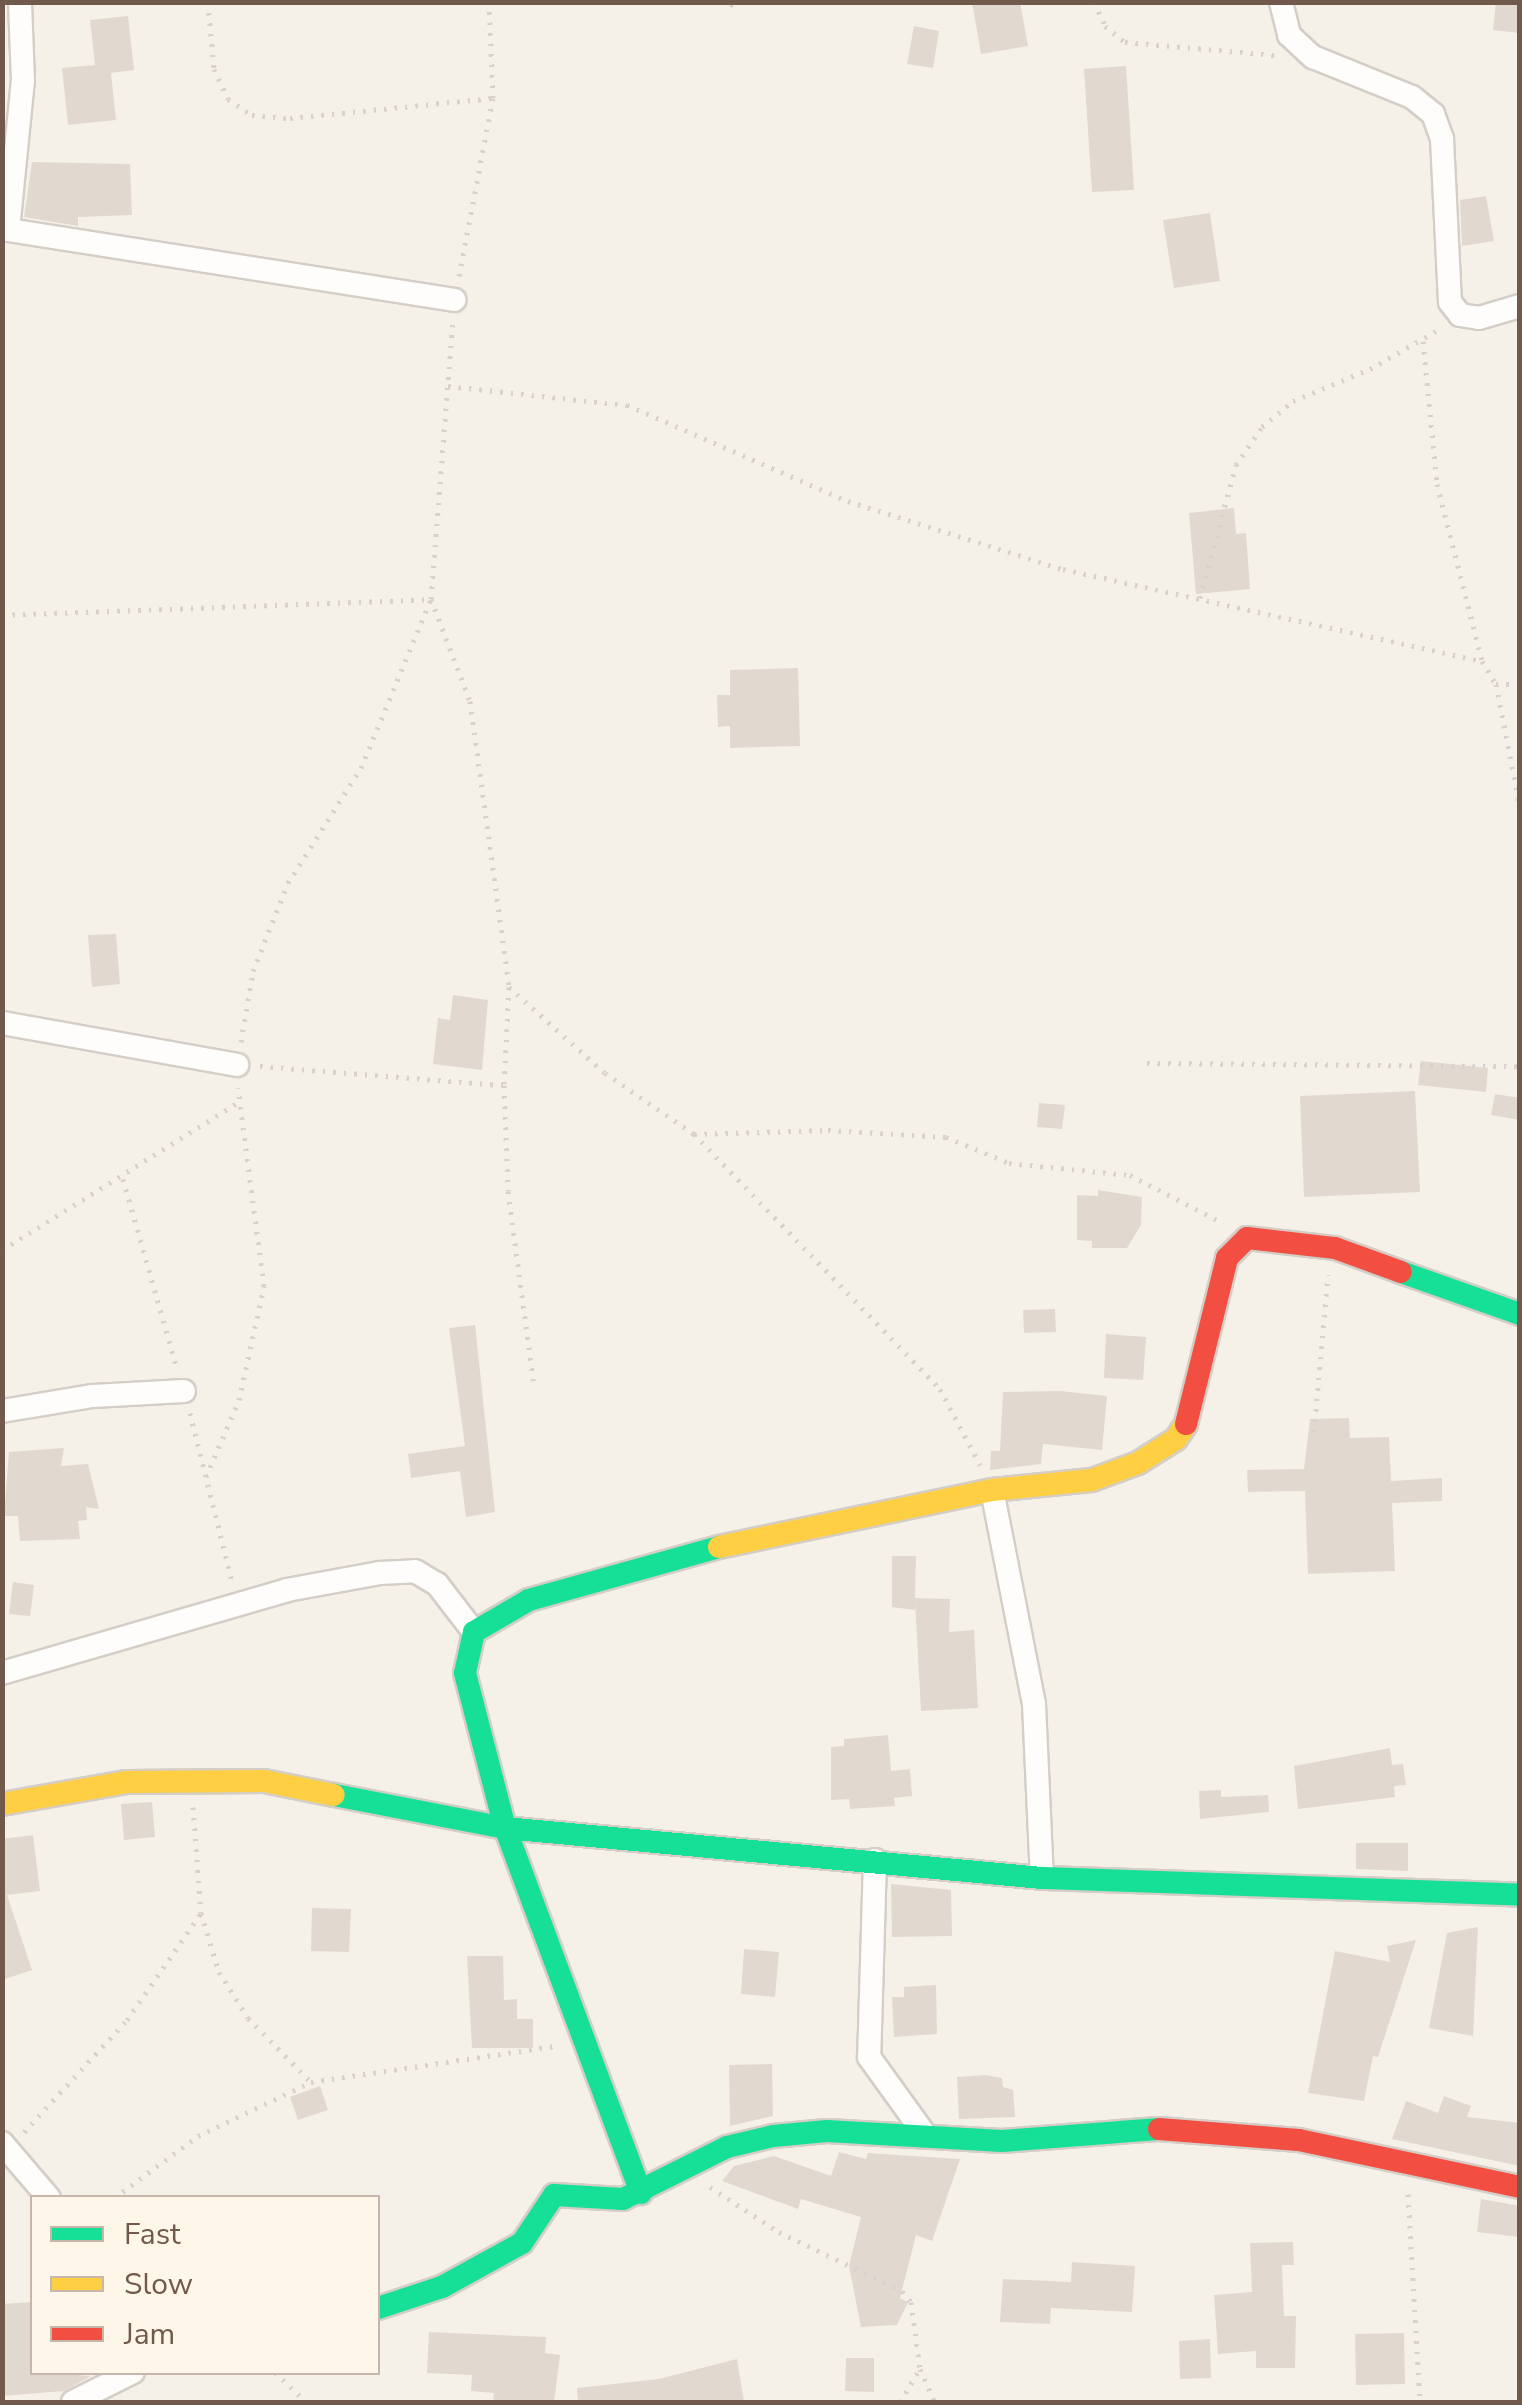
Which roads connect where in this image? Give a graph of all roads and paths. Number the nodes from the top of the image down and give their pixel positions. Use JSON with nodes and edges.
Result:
{"nodes":[{"id":1,"x":20,"y":2,"type":"edge"},
{"id":2,"x":208,"y":2,"type":"edge"},
{"id":3,"x":489,"y":2,"type":"edge"},
{"id":4,"x":1094,"y":2,"type":"edge"},
{"id":5,"x":1281,"y":2,"type":"edge"},
{"id":6,"x":1313,"y":57,"type":"junction"},
{"id":7,"x":494,"y":98,"type":"junction"},
{"id":8,"x":5,"y":230,"type":"edge"},
{"id":9,"x":454,"y":300,"type":"junction"},
{"id":10,"x":1520,"y":306,"type":"edge"},
{"id":11,"x":1460,"y":315,"type":"junction"},
{"id":12,"x":1423,"y":342,"type":"junction"},
{"id":13,"x":448,"y":386,"type":"junction"},
{"id":14,"x":1200,"y":598,"type":"junction"},
{"id":15,"x":430,"y":599,"type":"junction"},
{"id":16,"x":2,"y":615,"type":"edge"},
{"id":17,"x":1482,"y":661,"type":"junction"},
{"id":18,"x":1496,"y":684,"type":"junction"},
{"id":19,"x":1520,"y":684,"type":"edge"},
{"id":20,"x":1520,"y":808,"type":"edge"},
{"id":21,"x":509,"y":987,"type":"junction"},
{"id":22,"x":2,"y":1024,"type":"edge"},
{"id":23,"x":1147,"y":1063,"type":"dead end"},
{"id":24,"x":237,"y":1065,"type":"junction"},
{"id":25,"x":1520,"y":1066,"type":"edge"},
{"id":26,"x":504,"y":1085,"type":"junction"},
{"id":27,"x":239,"y":1102,"type":"junction"},
{"id":28,"x":694,"y":1134,"type":"junction"},
{"id":29,"x":1247,"y":1238,"type":"junction"},
{"id":30,"x":1335,"y":1248,"type":"junction"},
{"id":31,"x":2,"y":1250,"type":"edge"},
{"id":32,"x":1520,"y":1314,"type":"edge"},
{"id":33,"x":534,"y":1387,"type":"dead end"},
{"id":34,"x":184,"y":1391,"type":"dead end"},
{"id":35,"x":2,"y":1411,"type":"edge"},
{"id":36,"x":1314,"y":1432,"type":"dead end"},
{"id":37,"x":206,"y":1477,"type":"dead end"},
{"id":38,"x":992,"y":1490,"type":"junction"},
{"id":39,"x":474,"y":1632,"type":"junction"},
{"id":40,"x":2,"y":1672,"type":"edge"},
{"id":41,"x":192,"y":1779,"type":"junction"},
{"id":42,"x":2,"y":1804,"type":"edge"},
{"id":43,"x":505,"y":1828,"type":"junction"},
{"id":44,"x":875,"y":1860,"type":"junction"},
{"id":45,"x":1042,"y":1878,"type":"junction"},
{"id":46,"x":1520,"y":1895,"type":"edge"},
{"id":47,"x":200,"y":1913,"type":"junction"},
{"id":48,"x":582,"y":2043,"type":"junction"},
{"id":49,"x":311,"y":2082,"type":"junction"},
{"id":50,"x":926,"y":2136,"type":"junction"},
{"id":51,"x":4,"y":2147,"type":"edge"},
{"id":52,"x":1407,"y":2161,"type":"junction"},
{"id":53,"x":683,"y":2170,"type":"junction"},
{"id":54,"x":1520,"y":2186,"type":"edge"},
{"id":55,"x":641,"y":2192,"type":"junction"},
{"id":56,"x":46,"y":2195,"type":"edge"},
{"id":57,"x":118,"y":2195,"type":"edge"},
{"id":58,"x":380,"y":2307,"type":"edge"},
{"id":59,"x":920,"y":2368,"type":"junction"},
{"id":60,"x":126,"y":2375,"type":"edge"},
{"id":61,"x":278,"y":2375,"type":"edge"},
{"id":62,"x":73,"y":2402,"type":"edge"},
{"id":63,"x":306,"y":2402,"type":"edge"},
{"id":64,"x":900,"y":2402,"type":"edge"},
{"id":65,"x":935,"y":2402,"type":"edge"},
{"id":66,"x":1420,"y":2402,"type":"edge"}],
"edges":[{"from":1,"to":8,"type":"street"},
{"from":2,"to":7,"type":"path"},
{"from":3,"to":7,"type":"path"},
{"from":4,"to":6,"type":"path"},
{"from":5,"to":6,"type":"street"},
{"from":6,"to":11,"type":"street"},
{"from":7,"to":9,"type":"path"},
{"from":8,"to":9,"type":"street"},
{"from":9,"to":13,"type":"path"},
{"from":10,"to":11,"type":"street"},
{"from":11,"to":12,"type":"path"},
{"from":12,"to":14,"type":"path"},
{"from":12,"to":17,"type":"path"},
{"from":13,"to":14,"type":"path"},
{"from":13,"to":15,"type":"path"},
{"from":14,"to":17,"type":"path"},
{"from":15,"to":16,"type":"path"},
{"from":15,"to":21,"type":"path"},
{"from":15,"to":24,"type":"path"},
{"from":17,"to":18,"type":"path"},
{"from":18,"to":19,"type":"path"},
{"from":18,"to":20,"type":"path"},
{"from":21,"to":26,"type":"path"},
{"from":21,"to":28,"type":"path"},
{"from":22,"to":24,"type":"street"},
{"from":23,"to":25,"type":"path"},
{"from":24,"to":26,"type":"path"},
{"from":24,"to":27,"type":"path"},
{"from":26,"to":33,"type":"path"},
{"from":27,"to":31,"type":"path"},
{"from":27,"to":37,"type":"path"},
{"from":28,"to":29,"type":"path"},
{"from":28,"to":38,"type":"path"},
{"from":29,"to":30,"type":"street"},
{"from":29,"to":38,"type":"street"},
{"from":30,"to":32,"type":"street"},
{"from":30,"to":36,"type":"path"},
{"from":34,"to":35,"type":"street"},
{"from":38,"to":39,"type":"street"},
{"from":38,"to":45,"type":"street"},
{"from":39,"to":40,"type":"street"},
{"from":39,"to":43,"type":"street"},
{"from":41,"to":42,"type":"street"},
{"from":41,"to":43,"type":"street"},
{"from":41,"to":47,"type":"path"},
{"from":43,"to":44,"type":"street"},
{"from":43,"to":48,"type":"street"},
{"from":44,"to":45,"type":"street"},
{"from":44,"to":50,"type":"street"},
{"from":45,"to":46,"type":"street"},
{"from":47,"to":49,"type":"path"},
{"from":47,"to":51,"type":"path"},
{"from":48,"to":49,"type":"path"},
{"from":48,"to":55,"type":"street"},
{"from":49,"to":57,"type":"path"},
{"from":50,"to":52,"type":"street"},
{"from":50,"to":53,"type":"street"},
{"from":51,"to":56,"type":"street"},
{"from":52,"to":54,"type":"street"},
{"from":52,"to":66,"type":"path"},
{"from":53,"to":55,"type":"street"},
{"from":53,"to":59,"type":"path"},
{"from":55,"to":58,"type":"street"},
{"from":59,"to":64,"type":"path"},
{"from":59,"to":65,"type":"path"},
{"from":60,"to":62,"type":"street"},
{"from":61,"to":63,"type":"path"}]}
